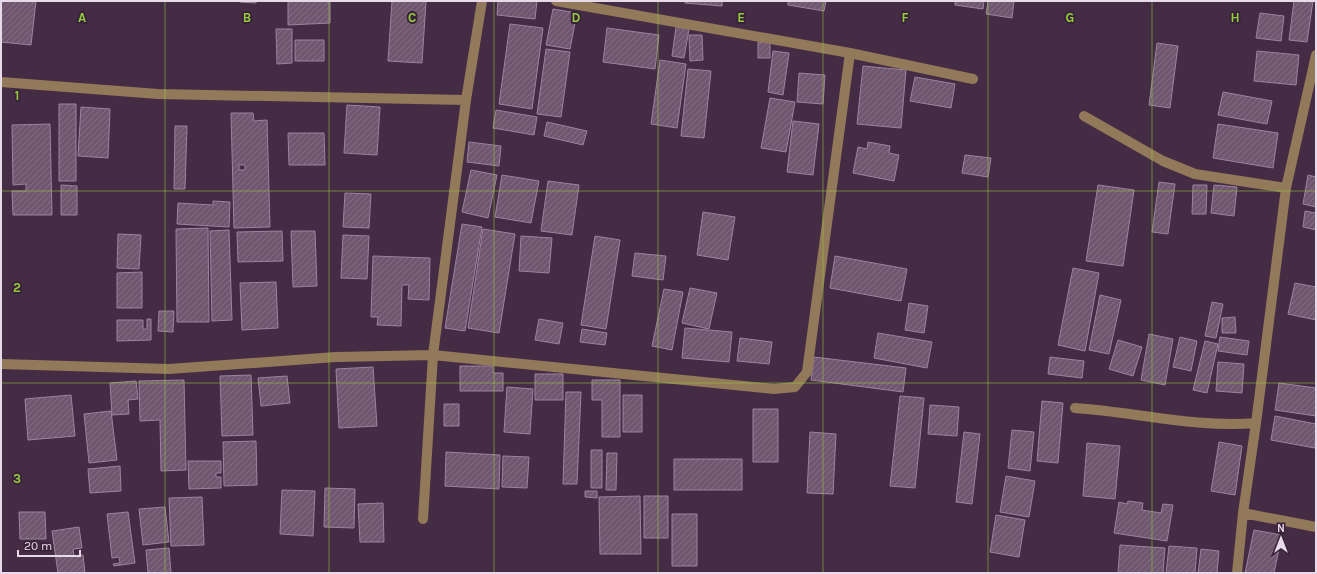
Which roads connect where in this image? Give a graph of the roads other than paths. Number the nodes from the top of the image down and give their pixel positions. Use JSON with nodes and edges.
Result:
{"nodes":[{"id":1,"x":482,"y":1,"type":"edge"},
{"id":2,"x":556,"y":1,"type":"edge"},
{"id":3,"x":850,"y":53,"type":"junction"},
{"id":4,"x":1316,"y":55,"type":"edge"},
{"id":5,"x":973,"y":79,"type":"dead end"},
{"id":6,"x":1,"y":82,"type":"edge"},
{"id":7,"x":466,"y":100,"type":"junction"},
{"id":8,"x":1084,"y":116,"type":"dead end"},
{"id":9,"x":1286,"y":188,"type":"junction"},
{"id":10,"x":433,"y":355,"type":"junction"},
{"id":11,"x":1,"y":364,"type":"edge"},
{"id":12,"x":1075,"y":408,"type":"dead end"},
{"id":13,"x":1256,"y":423,"type":"junction"},
{"id":14,"x":1243,"y":513,"type":"junction"},
{"id":15,"x":423,"y":518,"type":"dead end"},
{"id":16,"x":1316,"y":527,"type":"edge"},
{"id":17,"x":1237,"y":573,"type":"edge"}],
"edges":[{"from":1,"to":7,"type":"street"},
{"from":2,"to":3,"type":"street"},
{"from":3,"to":5,"type":"street"},
{"from":3,"to":10,"type":"street"},
{"from":4,"to":9,"type":"street"},
{"from":6,"to":7,"type":"street"},
{"from":7,"to":10,"type":"street"},
{"from":8,"to":9,"type":"street"},
{"from":9,"to":13,"type":"street"},
{"from":10,"to":11,"type":"street"},
{"from":10,"to":15,"type":"street"},
{"from":12,"to":13,"type":"street"},
{"from":13,"to":14,"type":"street"},
{"from":14,"to":16,"type":"street"},
{"from":14,"to":17,"type":"street"}]}
